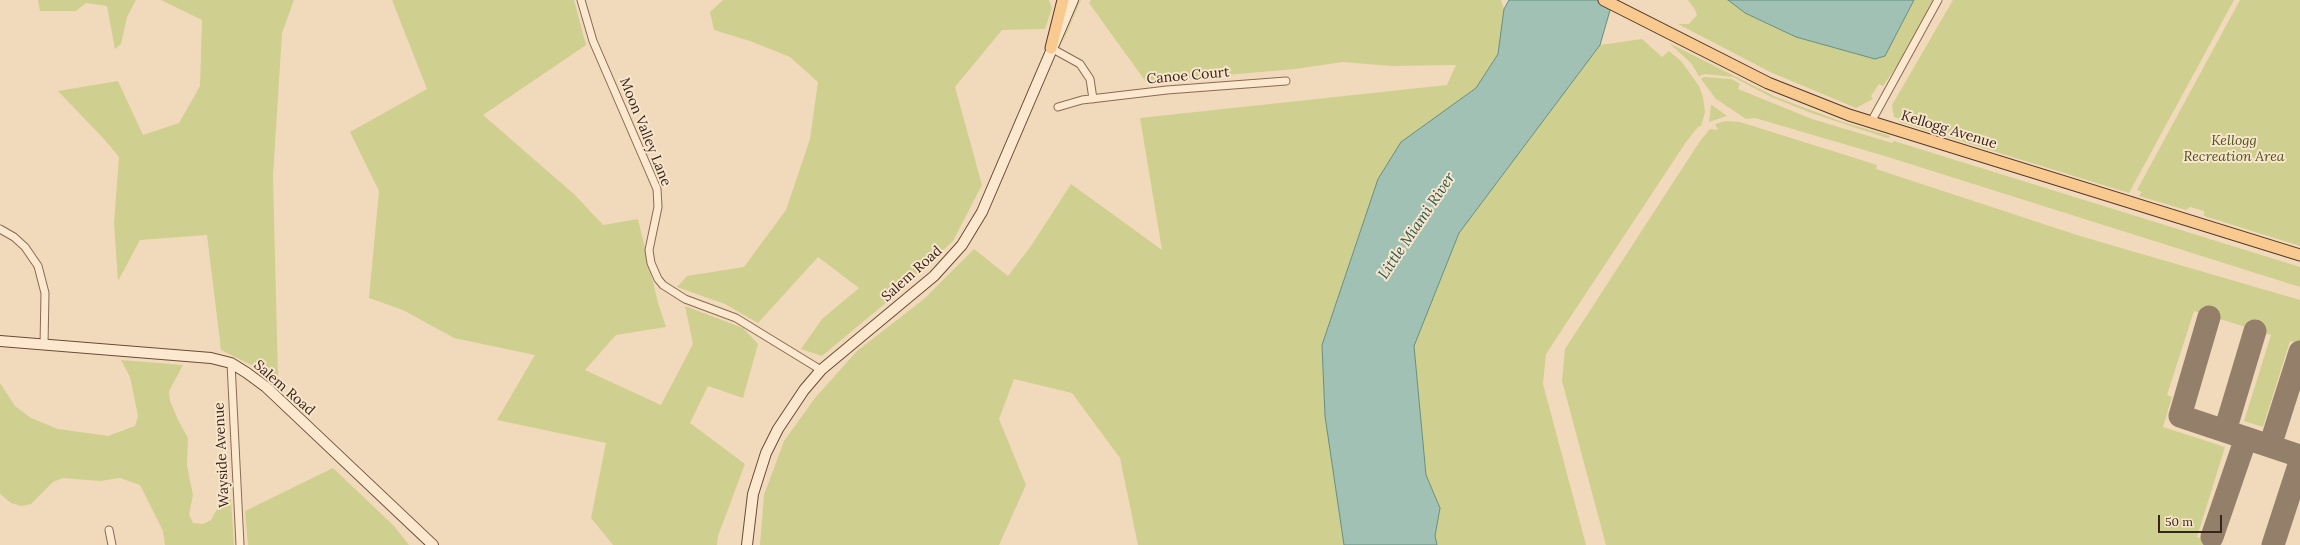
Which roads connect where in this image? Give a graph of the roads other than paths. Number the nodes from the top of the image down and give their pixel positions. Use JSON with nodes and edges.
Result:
{"nodes":[{"id":1,"x":581,"y":0,"type":"edge"},
{"id":2,"x":1063,"y":0,"type":"edge"},
{"id":3,"x":1073,"y":0,"type":"edge"},
{"id":4,"x":1604,"y":0,"type":"edge"},
{"id":5,"x":1938,"y":0,"type":"edge"},
{"id":6,"x":1051,"y":48,"type":"junction"},
{"id":7,"x":1286,"y":81,"type":"dead end"},
{"id":8,"x":1093,"y":99,"type":"junction"},
{"id":9,"x":1058,"y":107,"type":"dead end"},
{"id":10,"x":1871,"y":122,"type":"junction"},
{"id":11,"x":0,"y":229,"type":"edge"},
{"id":12,"x":2300,"y":255,"type":"edge"},
{"id":13,"x":0,"y":341,"type":"edge"},
{"id":14,"x":44,"y":345,"type":"junction"},
{"id":15,"x":231,"y":364,"type":"junction"},
{"id":16,"x":822,"y":370,"type":"junction"},
{"id":17,"x":109,"y":530,"type":"dead end"},
{"id":18,"x":112,"y":545,"type":"edge"},
{"id":19,"x":240,"y":545,"type":"edge"},
{"id":20,"x":433,"y":545,"type":"edge"},
{"id":21,"x":747,"y":545,"type":"edge"}],
"edges":[{"from":1,"to":16,"type":"street","name":"Moon Valley Lane"},
{"from":2,"to":6,"type":"main road"},
{"from":3,"to":6,"type":"street","name":"Salem Road"},
{"from":4,"to":10,"type":"main road","name":"Kellogg Avenue"},
{"from":5,"to":10,"type":"street"},
{"from":6,"to":8,"type":"street"},
{"from":6,"to":16,"type":"street","name":"Salem Road"},
{"from":7,"to":8,"type":"street","name":"Canoe Court"},
{"from":8,"to":9,"type":"street","name":"Canoe Court"},
{"from":10,"to":12,"type":"main road","name":"Kellogg Avenue"},
{"from":11,"to":14,"type":"street"},
{"from":13,"to":14,"type":"street","name":"Salem Road"},
{"from":14,"to":15,"type":"street","name":"Salem Road"},
{"from":15,"to":19,"type":"street","name":"Wayside Avenue"},
{"from":15,"to":20,"type":"street","name":"Salem Road"},
{"from":16,"to":21,"type":"street","name":"Salem Road"},
{"from":17,"to":18,"type":"street"}]}
